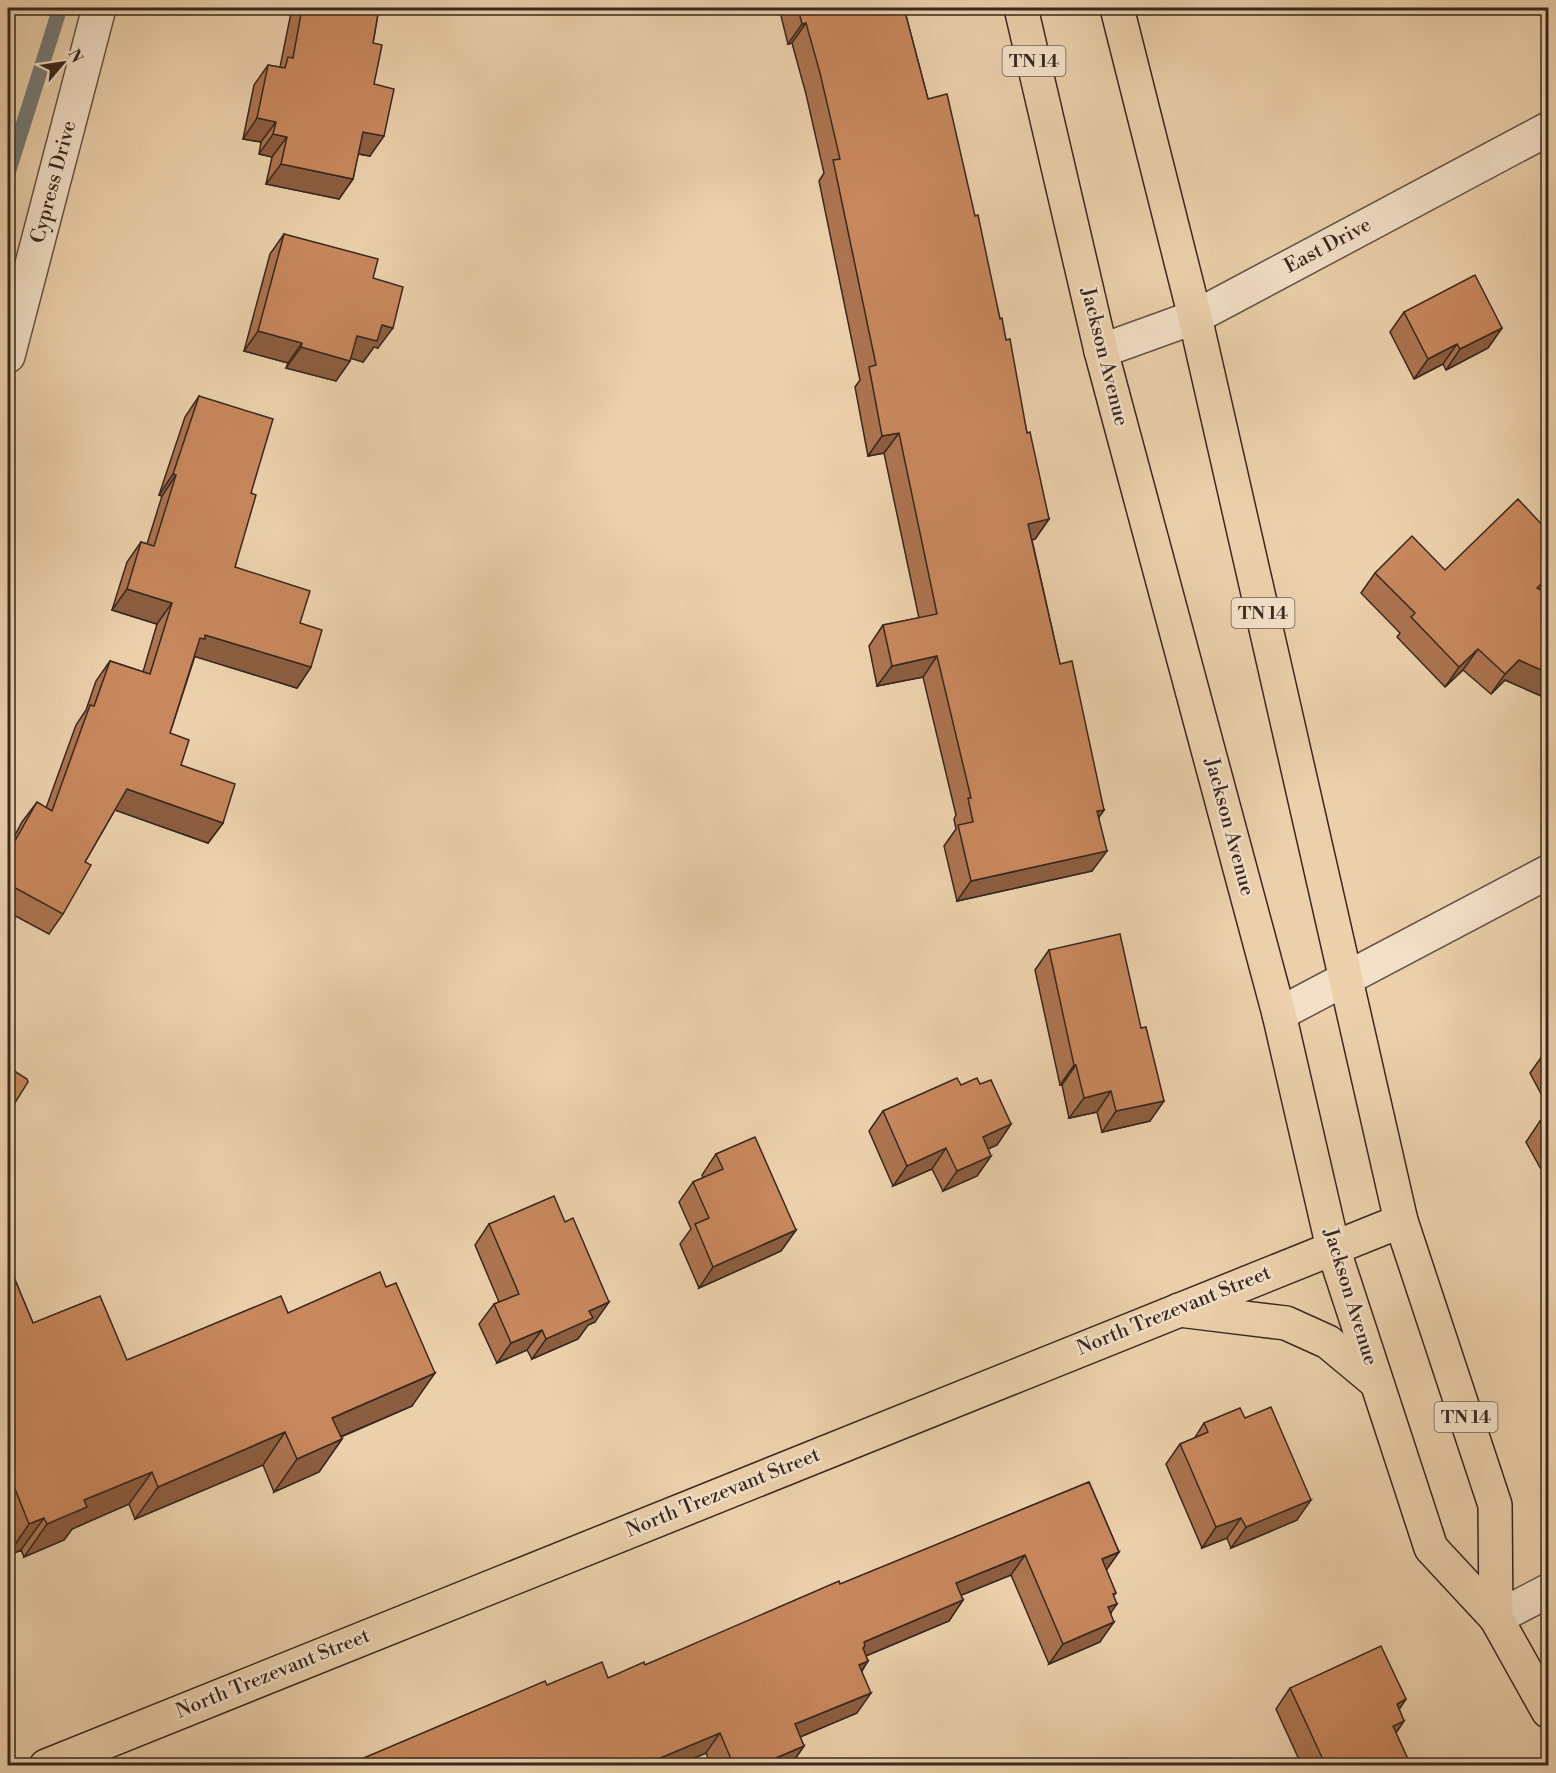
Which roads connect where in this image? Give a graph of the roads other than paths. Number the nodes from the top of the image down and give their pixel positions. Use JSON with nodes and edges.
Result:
{"nodes":[{"id":1,"x":99,"y":8,"type":"edge"},
{"id":2,"x":1022,"y":8,"type":"edge"},
{"id":3,"x":1117,"y":8,"type":"edge"},
{"id":4,"x":1548,"y":129,"type":"edge"},
{"id":5,"x":1195,"y":317,"type":"junction"},
{"id":6,"x":1101,"y":351,"type":"junction"},
{"id":7,"x":8,"y":356,"type":"edge"},
{"id":8,"x":1548,"y":872,"type":"edge"},
{"id":9,"x":1346,"y":978,"type":"junction"},
{"id":10,"x":1279,"y":1014,"type":"junction"},
{"id":11,"x":1401,"y":1221,"type":"junction"},
{"id":12,"x":1333,"y":1248,"type":"junction"},
{"id":13,"x":1177,"y":1310,"type":"junction"},
{"id":14,"x":1376,"y":1382,"type":"junction"},
{"id":15,"x":1548,"y":1591,"type":"edge"},
{"id":16,"x":1497,"y":1618,"type":"junction"},
{"id":17,"x":1548,"y":1711,"type":"edge"},
{"id":18,"x":46,"y":1766,"type":"edge"}],
"edges":[{"from":1,"to":7,"type":"street","name":"Cypress Drive"},
{"from":2,"to":6,"type":"main road","name":"Jackson Avenue","number":"TN 14"},
{"from":3,"to":5,"type":"main road","name":"Jackson Avenue","number":"TN 14"},
{"from":4,"to":5,"type":"street","name":"East Drive"},
{"from":5,"to":6,"type":"street","name":"East Drive"},
{"from":5,"to":9,"type":"main road","name":"Jackson Avenue","number":"TN 14"},
{"from":6,"to":10,"type":"main road","name":"Jackson Avenue","number":"TN 14"},
{"from":8,"to":9,"type":"street"},
{"from":9,"to":10,"type":"street"},
{"from":9,"to":11,"type":"main road","name":"Jackson Avenue","number":"TN 14"},
{"from":10,"to":12,"type":"main road","name":"Jackson Avenue","number":"TN 14"},
{"from":11,"to":12,"type":"main road","name":"North Trezevant Street"},
{"from":11,"to":16,"type":"main road","name":"Jackson Avenue","number":"TN 14"},
{"from":12,"to":13,"type":"main road","name":"North Trezevant Street"},
{"from":12,"to":14,"type":"main road","name":"Jackson Avenue","number":"TN 14"},
{"from":13,"to":14,"type":"main road"},
{"from":13,"to":18,"type":"main road","name":"North Trezevant Street"},
{"from":14,"to":16,"type":"main road","name":"Jackson Avenue","number":"TN 14"},
{"from":15,"to":16,"type":"street"},
{"from":16,"to":17,"type":"main road","name":"Jackson Avenue","number":"TN 14"}]}
